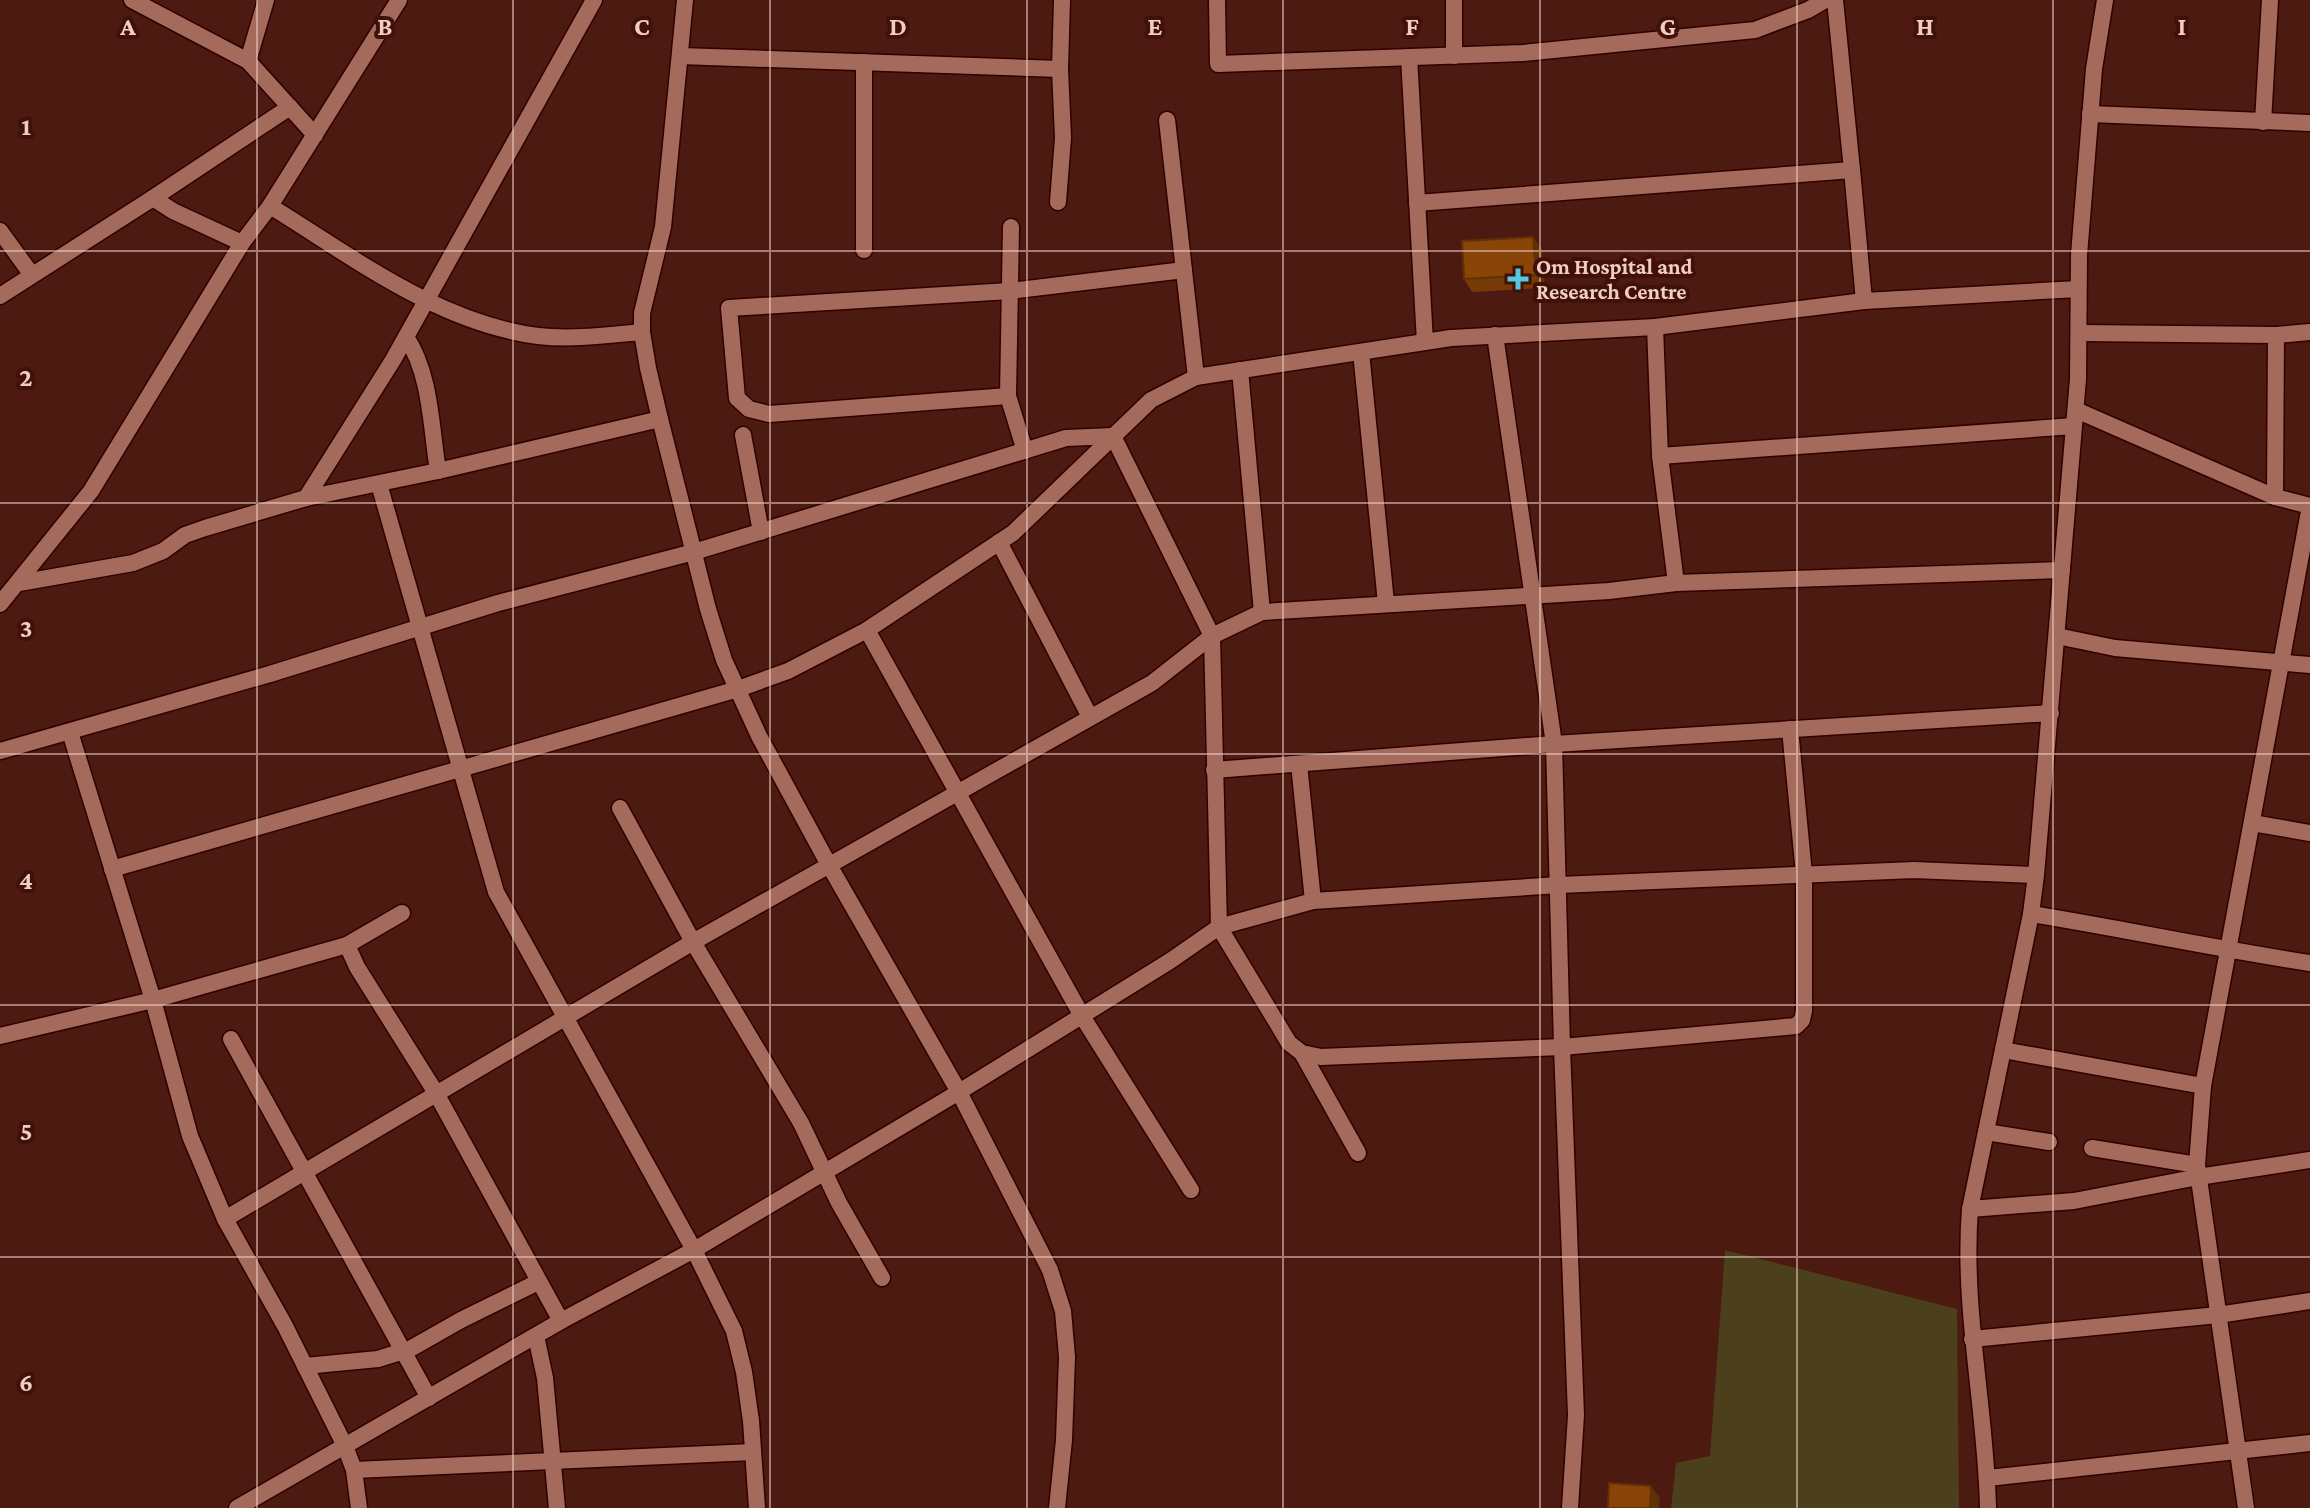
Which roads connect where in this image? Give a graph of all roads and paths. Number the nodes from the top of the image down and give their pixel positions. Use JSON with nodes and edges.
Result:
{"nodes":[{"id":1,"x":266,"y":0,"type":"edge"},
{"id":2,"x":399,"y":0,"type":"edge"},
{"id":3,"x":594,"y":0,"type":"edge"},
{"id":4,"x":685,"y":0,"type":"edge"},
{"id":5,"x":1062,"y":0,"type":"edge"},
{"id":6,"x":1217,"y":0,"type":"edge"},
{"id":7,"x":1454,"y":0,"type":"edge"},
{"id":8,"x":1825,"y":0,"type":"edge"},
{"id":9,"x":1835,"y":0,"type":"edge"},
{"id":10,"x":2105,"y":0,"type":"edge"},
{"id":11,"x":2270,"y":0,"type":"edge"},
{"id":12,"x":136,"y":1,"type":"edge"},
{"id":13,"x":1807,"y":5,"type":"edge"},
{"id":14,"x":680,"y":56,"type":"junction"},
{"id":15,"x":1454,"y":56,"type":"junction"},
{"id":16,"x":1409,"y":57,"type":"junction"},
{"id":17,"x":248,"y":61,"type":"junction"},
{"id":18,"x":864,"y":62,"type":"junction"},
{"id":19,"x":1060,"y":69,"type":"junction"},
{"id":20,"x":290,"y":107,"type":"junction"},
{"id":21,"x":2090,"y":114,"type":"junction"},
{"id":22,"x":1167,"y":120,"type":"dead end"},
{"id":23,"x":2263,"y":122,"type":"junction"},
{"id":24,"x":2310,"y":123,"type":"edge"},
{"id":25,"x":315,"y":135,"type":"junction"},
{"id":26,"x":1852,"y":170,"type":"junction"},
{"id":27,"x":153,"y":198,"type":"junction"},
{"id":28,"x":1058,"y":202,"type":"dead end"},
{"id":29,"x":1417,"y":203,"type":"junction"},
{"id":30,"x":270,"y":206,"type":"junction"},
{"id":31,"x":1011,"y":227,"type":"dead end"},
{"id":32,"x":0,"y":231,"type":"edge"},
{"id":33,"x":242,"y":243,"type":"junction"},
{"id":34,"x":864,"y":250,"type":"dead end"},
{"id":35,"x":1184,"y":270,"type":"junction"},
{"id":36,"x":32,"y":275,"type":"junction"},
{"id":37,"x":2078,"y":289,"type":"junction"},
{"id":38,"x":1010,"y":291,"type":"junction"},
{"id":39,"x":0,"y":296,"type":"edge"},
{"id":40,"x":1864,"y":301,"type":"junction"},
{"id":41,"x":426,"y":302,"type":"junction"},
{"id":42,"x":1655,"y":327,"type":"junction"},
{"id":43,"x":642,"y":332,"type":"junction"},
{"id":44,"x":2310,"y":332,"type":"edge"},
{"id":45,"x":2080,"y":333,"type":"junction"},
{"id":46,"x":1495,"y":335,"type":"junction"},
{"id":47,"x":2276,"y":335,"type":"junction"},
{"id":48,"x":406,"y":337,"type":"junction"},
{"id":49,"x":1425,"y":342,"type":"junction"},
{"id":50,"x":1361,"y":352,"type":"junction"},
{"id":51,"x":1240,"y":370,"type":"junction"},
{"id":52,"x":1196,"y":377,"type":"junction"},
{"id":53,"x":1008,"y":396,"type":"junction"},
{"id":54,"x":2075,"y":418,"type":"junction"},
{"id":55,"x":660,"y":419,"type":"junction"},
{"id":56,"x":743,"y":435,"type":"dead end"},
{"id":57,"x":1113,"y":436,"type":"junction"},
{"id":58,"x":1025,"y":451,"type":"junction"},
{"id":59,"x":1660,"y":456,"type":"junction"},
{"id":60,"x":438,"y":471,"type":"junction"},
{"id":61,"x":379,"y":484,"type":"junction"},
{"id":62,"x":2275,"y":497,"type":"junction"},
{"id":63,"x":306,"y":498,"type":"junction"},
{"id":64,"x":2310,"y":506,"type":"edge"},
{"id":65,"x":761,"y":532,"type":"junction"},
{"id":66,"x":999,"y":542,"type":"junction"},
{"id":67,"x":694,"y":552,"type":"junction"},
{"id":68,"x":2062,"y":570,"type":"junction"},
{"id":69,"x":19,"y":583,"type":"junction"},
{"id":70,"x":1676,"y":583,"type":"junction"},
{"id":71,"x":1534,"y":594,"type":"junction"},
{"id":72,"x":1386,"y":603,"type":"junction"},
{"id":73,"x":0,"y":604,"type":"edge"},
{"id":74,"x":1262,"y":612,"type":"junction"},
{"id":75,"x":418,"y":627,"type":"junction"},
{"id":76,"x":867,"y":630,"type":"junction"},
{"id":77,"x":1212,"y":636,"type":"junction"},
{"id":78,"x":2057,"y":636,"type":"junction"},
{"id":79,"x":2281,"y":661,"type":"junction"},
{"id":80,"x":2310,"y":665,"type":"edge"},
{"id":81,"x":738,"y":689,"type":"junction"},
{"id":82,"x":2051,"y":713,"type":"junction"},
{"id":83,"x":1090,"y":717,"type":"junction"},
{"id":84,"x":1790,"y":729,"type":"junction"},
{"id":85,"x":70,"y":732,"type":"junction"},
{"id":86,"x":1554,"y":744,"type":"junction"},
{"id":87,"x":0,"y":751,"type":"edge"},
{"id":88,"x":1299,"y":764,"type":"junction"},
{"id":89,"x":460,"y":768,"type":"junction"},
{"id":90,"x":1214,"y":770,"type":"junction"},
{"id":91,"x":959,"y":793,"type":"junction"},
{"id":92,"x":620,"y":808,"type":"dead end"},
{"id":93,"x":2252,"y":823,"type":"junction"},
{"id":94,"x":2310,"y":833,"type":"edge"},
{"id":95,"x":829,"y":865,"type":"junction"},
{"id":96,"x":112,"y":869,"type":"junction"},
{"id":97,"x":1804,"y":874,"type":"junction"},
{"id":98,"x":2036,"y":875,"type":"junction"},
{"id":99,"x":1559,"y":885,"type":"junction"},
{"id":100,"x":1313,"y":901,"type":"junction"},
{"id":101,"x":402,"y":913,"type":"dead end"},
{"id":102,"x":2031,"y":914,"type":"junction"},
{"id":103,"x":1219,"y":927,"type":"junction"},
{"id":104,"x":693,"y":942,"type":"junction"},
{"id":105,"x":347,"y":945,"type":"junction"},
{"id":106,"x":2230,"y":951,"type":"junction"},
{"id":107,"x":2310,"y":963,"type":"edge"},
{"id":108,"x":153,"y":1000,"type":"junction"},
{"id":109,"x":1082,"y":1016,"type":"junction"},
{"id":110,"x":566,"y":1018,"type":"junction"},
{"id":111,"x":0,"y":1036,"type":"edge"},
{"id":112,"x":231,"y":1039,"type":"dead end"},
{"id":113,"x":1562,"y":1047,"type":"junction"},
{"id":114,"x":2003,"y":1050,"type":"junction"},
{"id":115,"x":1302,"y":1053,"type":"junction"},
{"id":116,"x":2203,"y":1086,"type":"junction"},
{"id":117,"x":959,"y":1092,"type":"junction"},
{"id":118,"x":436,"y":1093,"type":"junction"},
{"id":119,"x":1986,"y":1132,"type":"junction"},
{"id":120,"x":2049,"y":1142,"type":"dead end"},
{"id":121,"x":2092,"y":1148,"type":"dead end"},
{"id":122,"x":1358,"y":1153,"type":"dead end"},
{"id":123,"x":2310,"y":1160,"type":"edge"},
{"id":124,"x":2198,"y":1171,"type":"junction"},
{"id":125,"x":303,"y":1172,"type":"junction"},
{"id":126,"x":826,"y":1172,"type":"junction"},
{"id":127,"x":1191,"y":1190,"type":"dead end"},
{"id":128,"x":1970,"y":1209,"type":"junction"},
{"id":129,"x":225,"y":1219,"type":"junction"},
{"id":130,"x":694,"y":1250,"type":"junction"},
{"id":131,"x":882,"y":1278,"type":"dead end"},
{"id":132,"x":538,"y":1282,"type":"junction"},
{"id":133,"x":2310,"y":1301,"type":"edge"},
{"id":134,"x":2218,"y":1315,"type":"junction"},
{"id":135,"x":561,"y":1321,"type":"junction"},
{"id":136,"x":536,"y":1336,"type":"junction"},
{"id":137,"x":1972,"y":1339,"type":"junction"},
{"id":138,"x":404,"y":1351,"type":"junction"},
{"id":139,"x":305,"y":1366,"type":"junction"},
{"id":140,"x":429,"y":1398,"type":"junction"},
{"id":141,"x":2310,"y":1443,"type":"edge"},
{"id":142,"x":345,"y":1446,"type":"junction"},
{"id":143,"x":2238,"y":1451,"type":"junction"},
{"id":144,"x":753,"y":1452,"type":"junction"},
{"id":145,"x":553,"y":1459,"type":"junction"},
{"id":146,"x":354,"y":1470,"type":"junction"},
{"id":147,"x":1988,"y":1478,"type":"junction"},
{"id":148,"x":237,"y":1508,"type":"edge"},
{"id":149,"x":359,"y":1508,"type":"edge"},
{"id":150,"x":557,"y":1508,"type":"edge"},
{"id":151,"x":757,"y":1508,"type":"edge"},
{"id":152,"x":1057,"y":1508,"type":"edge"},
{"id":153,"x":1570,"y":1508,"type":"edge"},
{"id":154,"x":1988,"y":1508,"type":"edge"},
{"id":155,"x":2246,"y":1508,"type":"edge"}],
"edges":[{"from":1,"to":17,"type":"street"},
{"from":2,"to":25,"type":"street"},
{"from":3,"to":41,"type":"street"},
{"from":4,"to":14,"type":"street"},
{"from":5,"to":19,"type":"street"},
{"from":6,"to":16,"type":"street"},
{"from":7,"to":15,"type":"street"},
{"from":8,"to":13,"type":"street"},
{"from":9,"to":26,"type":"street"},
{"from":10,"to":21,"type":"street"},
{"from":11,"to":23,"type":"street"},
{"from":12,"to":17,"type":"street"},
{"from":13,"to":15,"type":"street"},
{"from":14,"to":18,"type":"street"},
{"from":14,"to":43,"type":"street"},
{"from":15,"to":16,"type":"street"},
{"from":16,"to":29,"type":"street"},
{"from":17,"to":20,"type":"street"},
{"from":18,"to":19,"type":"street"},
{"from":18,"to":34,"type":"street"},
{"from":19,"to":28,"type":"street"},
{"from":20,"to":25,"type":"street"},
{"from":20,"to":27,"type":"street"},
{"from":21,"to":23,"type":"street"},
{"from":21,"to":37,"type":"street"},
{"from":22,"to":35,"type":"street"},
{"from":23,"to":24,"type":"street"},
{"from":25,"to":30,"type":"street"},
{"from":26,"to":29,"type":"street"},
{"from":26,"to":40,"type":"street"},
{"from":27,"to":33,"type":"street"},
{"from":27,"to":36,"type":"street"},
{"from":29,"to":49,"type":"street"},
{"from":30,"to":33,"type":"street"},
{"from":30,"to":41,"type":"street"},
{"from":31,"to":38,"type":"street"},
{"from":32,"to":36,"type":"street"},
{"from":33,"to":69,"type":"street"},
{"from":35,"to":38,"type":"street"},
{"from":35,"to":52,"type":"street"},
{"from":36,"to":39,"type":"street"},
{"from":37,"to":40,"type":"street"},
{"from":37,"to":45,"type":"street"},
{"from":38,"to":53,"type":"street"},
{"from":38,"to":53,"type":"street"},
{"from":40,"to":42,"type":"street"},
{"from":41,"to":43,"type":"street"},
{"from":41,"to":48,"type":"street"},
{"from":42,"to":46,"type":"street"},
{"from":42,"to":59,"type":"street"},
{"from":43,"to":55,"type":"street"},
{"from":44,"to":47,"type":"street"},
{"from":45,"to":47,"type":"street"},
{"from":45,"to":54,"type":"street"},
{"from":46,"to":49,"type":"street"},
{"from":46,"to":71,"type":"street"},
{"from":47,"to":62,"type":"street"},
{"from":48,"to":60,"type":"street"},
{"from":48,"to":63,"type":"street"},
{"from":49,"to":50,"type":"street"},
{"from":50,"to":51,"type":"street"},
{"from":50,"to":72,"type":"street"},
{"from":51,"to":52,"type":"street"},
{"from":51,"to":74,"type":"street"},
{"from":52,"to":57,"type":"street"},
{"from":53,"to":58,"type":"street"},
{"from":54,"to":59,"type":"street"},
{"from":54,"to":62,"type":"street"},
{"from":54,"to":68,"type":"street"},
{"from":55,"to":60,"type":"street"},
{"from":55,"to":67,"type":"street"},
{"from":56,"to":65,"type":"street"},
{"from":57,"to":58,"type":"street"},
{"from":57,"to":66,"type":"street"},
{"from":57,"to":77,"type":"street"},
{"from":58,"to":65,"type":"street"},
{"from":59,"to":70,"type":"street"},
{"from":60,"to":61,"type":"street"},
{"from":61,"to":63,"type":"street"},
{"from":61,"to":75,"type":"street"},
{"from":62,"to":64,"type":"street"},
{"from":63,"to":69,"type":"street"},
{"from":64,"to":79,"type":"street"},
{"from":65,"to":67,"type":"street"},
{"from":66,"to":76,"type":"street"},
{"from":66,"to":83,"type":"street"},
{"from":67,"to":75,"type":"street"},
{"from":67,"to":81,"type":"street"},
{"from":68,"to":70,"type":"street"},
{"from":68,"to":78,"type":"street"},
{"from":69,"to":73,"type":"street"},
{"from":70,"to":71,"type":"street"},
{"from":71,"to":72,"type":"street"},
{"from":71,"to":86,"type":"street"},
{"from":72,"to":74,"type":"street"},
{"from":74,"to":77,"type":"street"},
{"from":75,"to":85,"type":"street"},
{"from":75,"to":89,"type":"street"},
{"from":76,"to":81,"type":"street"},
{"from":76,"to":91,"type":"street"},
{"from":77,"to":83,"type":"street"},
{"from":77,"to":90,"type":"street"},
{"from":78,"to":79,"type":"street"},
{"from":78,"to":82,"type":"street"},
{"from":79,"to":80,"type":"street"},
{"from":79,"to":93,"type":"street"},
{"from":81,"to":89,"type":"street"},
{"from":81,"to":95,"type":"street"},
{"from":82,"to":84,"type":"street"},
{"from":82,"to":98,"type":"street"},
{"from":83,"to":91,"type":"street"},
{"from":84,"to":86,"type":"street"},
{"from":84,"to":97,"type":"street"},
{"from":85,"to":87,"type":"street"},
{"from":85,"to":96,"type":"street"},
{"from":86,"to":88,"type":"street"},
{"from":86,"to":99,"type":"street"},
{"from":88,"to":90,"type":"street"},
{"from":88,"to":100,"type":"street"},
{"from":89,"to":96,"type":"street"},
{"from":89,"to":110,"type":"street"},
{"from":90,"to":103,"type":"street"},
{"from":91,"to":95,"type":"street"},
{"from":91,"to":109,"type":"street"},
{"from":92,"to":104,"type":"street"},
{"from":93,"to":94,"type":"street"},
{"from":93,"to":106,"type":"street"},
{"from":95,"to":104,"type":"street"},
{"from":95,"to":117,"type":"street"},
{"from":96,"to":108,"type":"street"},
{"from":97,"to":98,"type":"street"},
{"from":97,"to":99,"type":"street"},
{"from":97,"to":113,"type":"street"},
{"from":98,"to":102,"type":"street"},
{"from":99,"to":100,"type":"street"},
{"from":99,"to":113,"type":"street"},
{"from":100,"to":103,"type":"street"},
{"from":101,"to":105,"type":"street"},
{"from":102,"to":106,"type":"street"},
{"from":102,"to":114,"type":"street"},
{"from":103,"to":109,"type":"street"},
{"from":103,"to":115,"type":"street"},
{"from":104,"to":110,"type":"street"},
{"from":104,"to":126,"type":"street"},
{"from":105,"to":108,"type":"street"},
{"from":105,"to":118,"type":"street"},
{"from":106,"to":107,"type":"street"},
{"from":106,"to":116,"type":"street"},
{"from":108,"to":111,"type":"street"},
{"from":108,"to":129,"type":"street"},
{"from":109,"to":117,"type":"street"},
{"from":109,"to":127,"type":"street"},
{"from":110,"to":118,"type":"street"},
{"from":110,"to":130,"type":"street"},
{"from":112,"to":125,"type":"street"},
{"from":113,"to":115,"type":"street"},
{"from":113,"to":153,"type":"street"},
{"from":114,"to":116,"type":"street"},
{"from":114,"to":119,"type":"street"},
{"from":115,"to":122,"type":"street"},
{"from":116,"to":124,"type":"street"},
{"from":117,"to":126,"type":"street"},
{"from":117,"to":152,"type":"street"},
{"from":118,"to":125,"type":"street"},
{"from":118,"to":132,"type":"street"},
{"from":119,"to":120,"type":"street"},
{"from":119,"to":128,"type":"street"},
{"from":121,"to":124,"type":"street"},
{"from":123,"to":124,"type":"street"},
{"from":124,"to":128,"type":"street"},
{"from":124,"to":134,"type":"street"},
{"from":125,"to":129,"type":"street"},
{"from":125,"to":138,"type":"street"},
{"from":126,"to":130,"type":"street"},
{"from":126,"to":131,"type":"street"},
{"from":128,"to":137,"type":"street"},
{"from":129,"to":139,"type":"street"},
{"from":130,"to":135,"type":"street"},
{"from":130,"to":144,"type":"street"},
{"from":132,"to":135,"type":"street"},
{"from":132,"to":138,"type":"street"},
{"from":133,"to":134,"type":"street"},
{"from":134,"to":137,"type":"street"},
{"from":134,"to":143,"type":"street"},
{"from":135,"to":136,"type":"street"},
{"from":136,"to":140,"type":"street"},
{"from":136,"to":145,"type":"street"},
{"from":137,"to":147,"type":"street"},
{"from":138,"to":139,"type":"street"},
{"from":138,"to":140,"type":"street"},
{"from":139,"to":142,"type":"street"},
{"from":140,"to":142,"type":"street"},
{"from":141,"to":143,"type":"street"},
{"from":142,"to":146,"type":"street"},
{"from":142,"to":148,"type":"street"},
{"from":143,"to":147,"type":"street"},
{"from":143,"to":155,"type":"street"},
{"from":144,"to":145,"type":"street"},
{"from":144,"to":151,"type":"street"},
{"from":145,"to":146,"type":"street"},
{"from":145,"to":150,"type":"street"},
{"from":146,"to":149,"type":"street"},
{"from":147,"to":154,"type":"street"}]}
